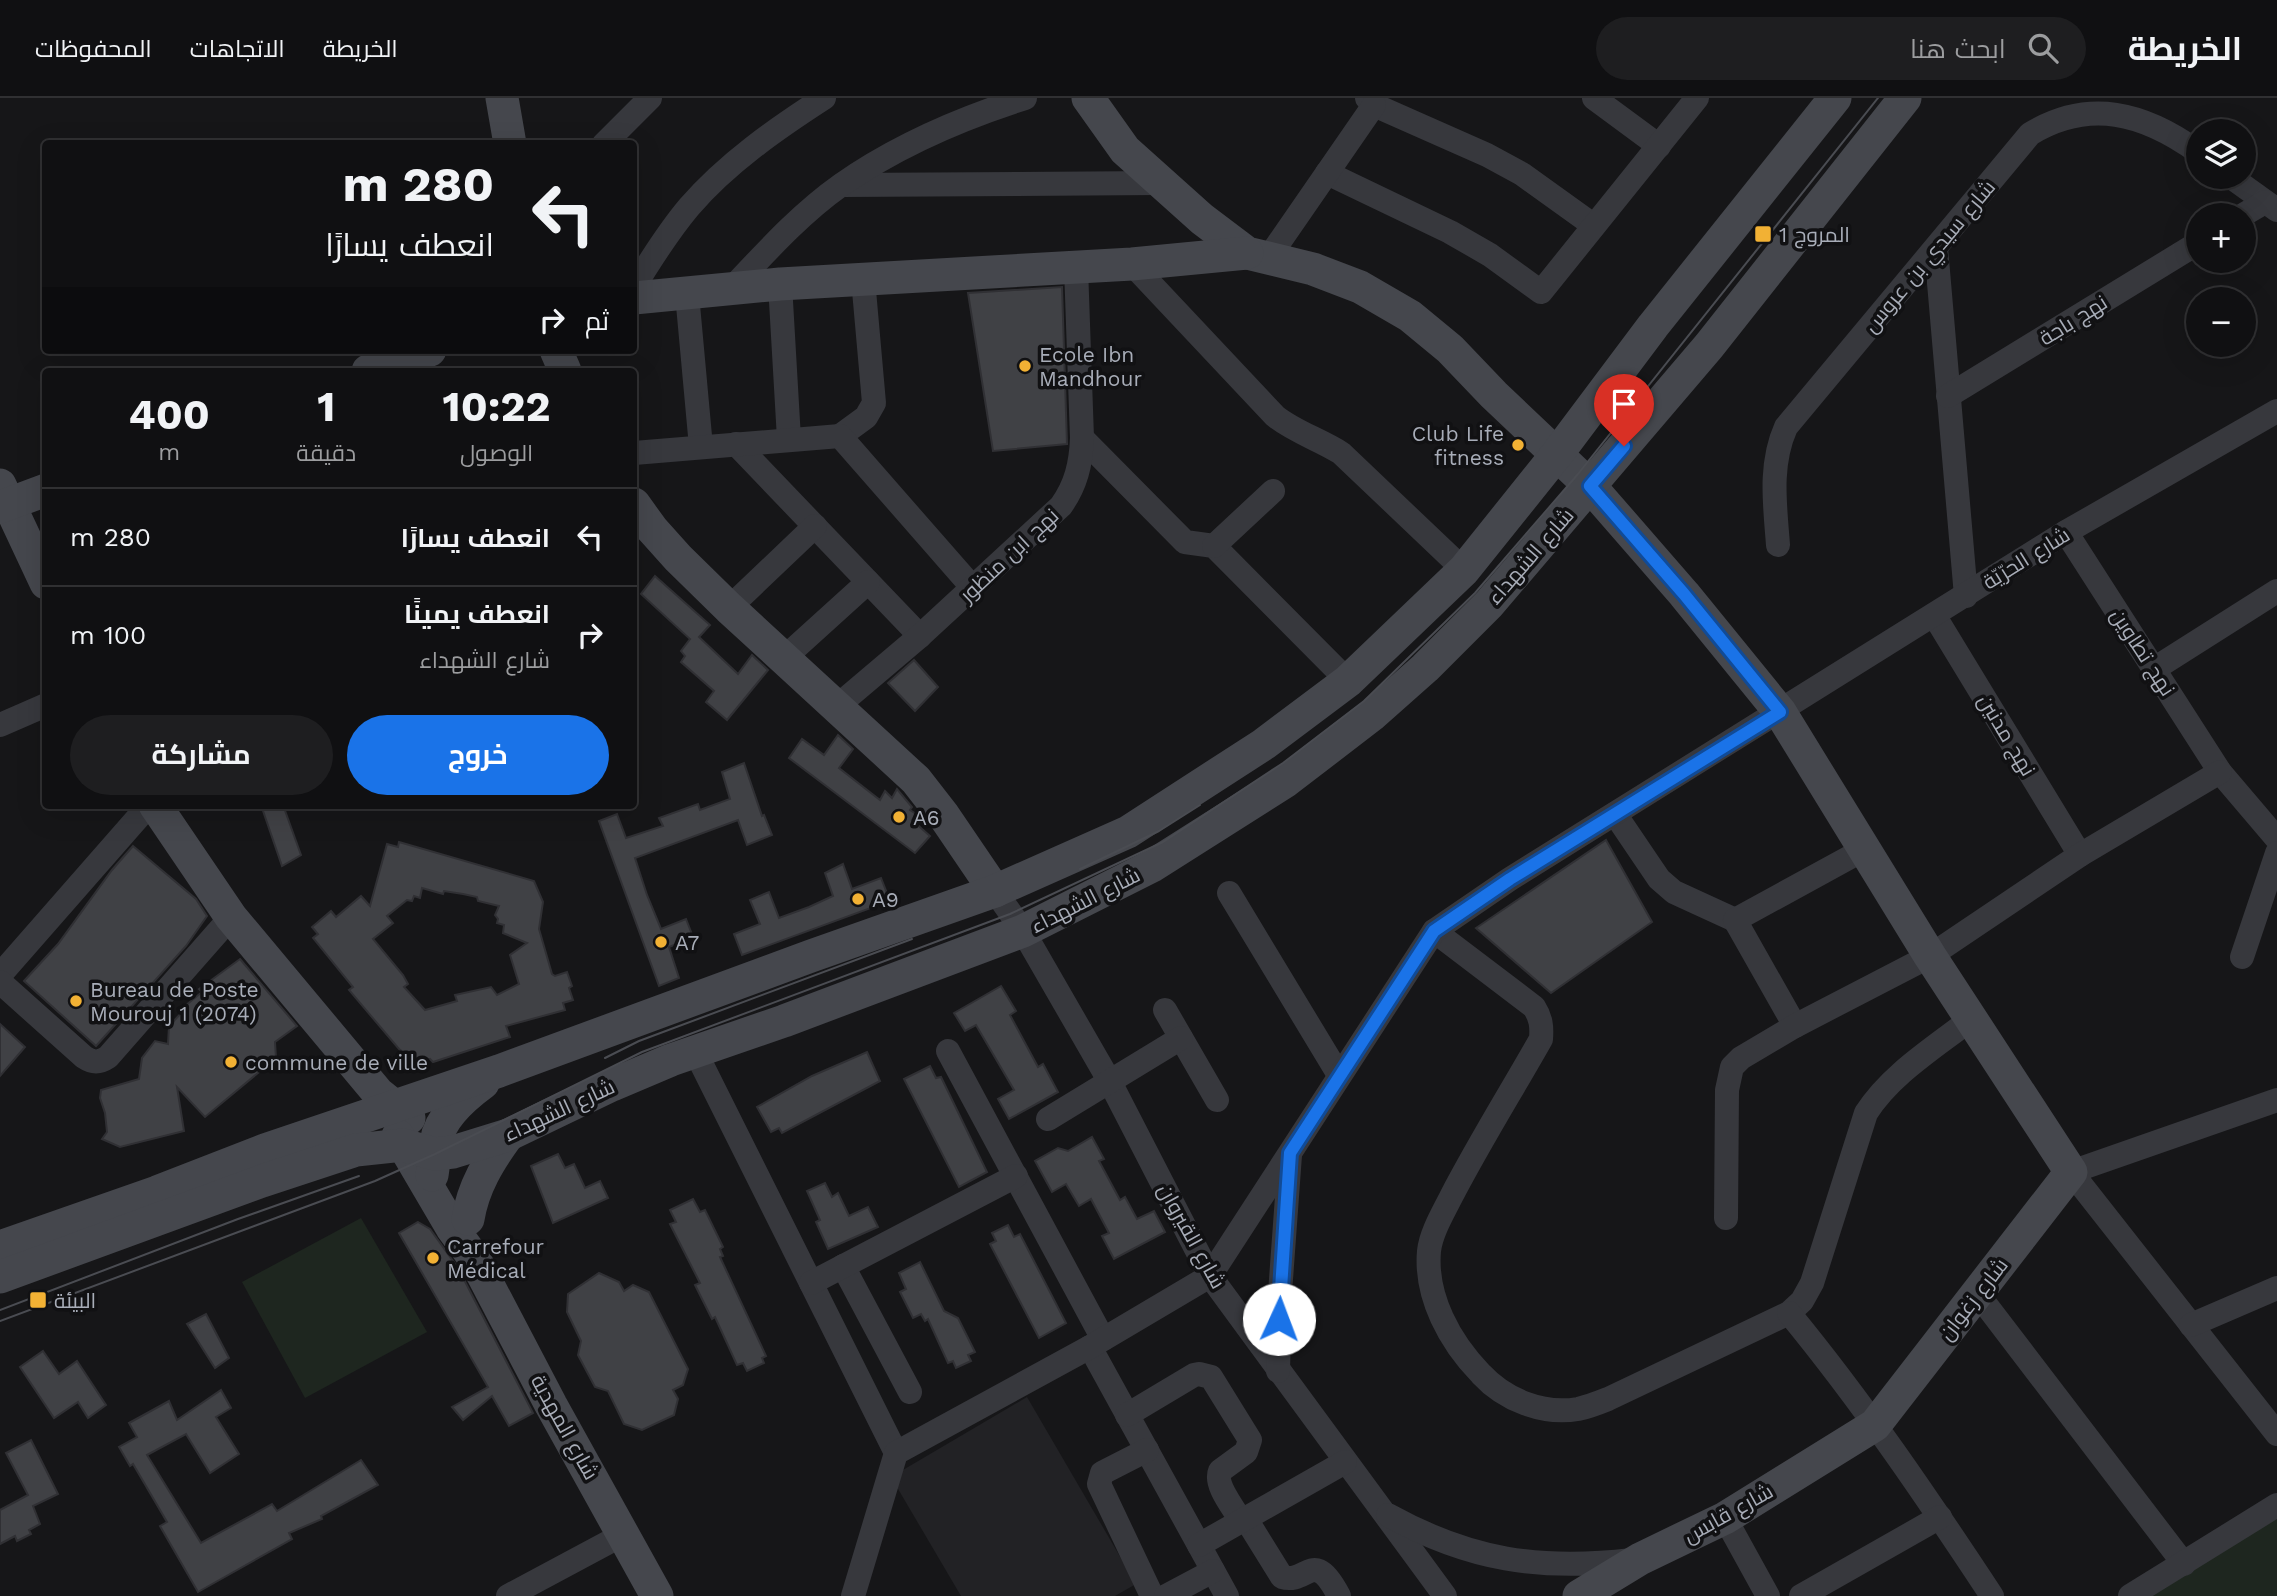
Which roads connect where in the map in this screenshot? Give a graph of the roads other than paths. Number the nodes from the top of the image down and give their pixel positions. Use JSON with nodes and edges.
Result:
{"nodes":[{"id":1,"x":502,"y":98,"type":"edge"},
{"id":2,"x":650,"y":98,"type":"edge"},
{"id":3,"x":824,"y":98,"type":"edge"},
{"id":4,"x":1025,"y":98,"type":"edge"},
{"id":5,"x":1088,"y":98,"type":"edge"},
{"id":6,"x":1594,"y":98,"type":"edge"},
{"id":7,"x":1697,"y":98,"type":"edge"},
{"id":8,"x":1835,"y":98,"type":"edge"},
{"id":9,"x":1905,"y":98,"type":"edge"},
{"id":10,"x":1370,"y":101,"type":"edge"},
{"id":11,"x":509,"y":140,"type":"edge"},
{"id":12,"x":608,"y":140,"type":"edge"},
{"id":13,"x":2186,"y":143,"type":"edge"},
{"id":14,"x":1659,"y":146,"type":"junction"},
{"id":15,"x":1327,"y":173,"type":"junction"},
{"id":16,"x":1160,"y":183,"type":"junction"},
{"id":17,"x":841,"y":185,"type":"junction"},
{"id":18,"x":2248,"y":189,"type":"edge"},
{"id":19,"x":2271,"y":206,"type":"edge"},
{"id":20,"x":1593,"y":225,"type":"junction"},
{"id":21,"x":1936,"y":248,"type":"junction"},
{"id":22,"x":2186,"y":250,"type":"edge"},
{"id":23,"x":1258,"y":255,"type":"junction"},
{"id":24,"x":1132,"y":264,"type":"junction"},
{"id":25,"x":1076,"y":267,"type":"junction"},
{"id":26,"x":863,"y":278,"type":"junction"},
{"id":27,"x":637,"y":282,"type":"edge"},
{"id":28,"x":780,"y":284,"type":"junction"},
{"id":29,"x":732,"y":288,"type":"junction"},
{"id":30,"x":687,"y":294,"type":"junction"},
{"id":31,"x":637,"y":298,"type":"edge"},
{"id":32,"x":418,"y":354,"type":"edge"},
{"id":33,"x":377,"y":368,"type":"edge"},
{"id":34,"x":1948,"y":396,"type":"junction"},
{"id":35,"x":2277,"y":411,"type":"edge"},
{"id":36,"x":840,"y":436,"type":"junction"},
{"id":37,"x":1082,"y":438,"type":"junction"},
{"id":38,"x":789,"y":439,"type":"junction"},
{"id":39,"x":736,"y":444,"type":"junction"},
{"id":40,"x":701,"y":447,"type":"junction"},
{"id":41,"x":637,"y":453,"type":"edge"},
{"id":42,"x":1557,"y":454,"type":"junction"},
{"id":43,"x":1590,"y":486,"type":"junction"},
{"id":44,"x":42,"y":491,"type":"edge"},
{"id":45,"x":1273,"y":491,"type":"dead end"},
{"id":46,"x":3,"y":499,"type":"edge"},
{"id":47,"x":637,"y":508,"type":"edge"},
{"id":48,"x":815,"y":526,"type":"junction"},
{"id":49,"x":2066,"y":532,"type":"junction"},
{"id":50,"x":1214,"y":545,"type":"junction"},
{"id":51,"x":1778,"y":545,"type":"dead end"},
{"id":52,"x":1464,"y":570,"type":"junction"},
{"id":53,"x":42,"y":575,"type":"edge"},
{"id":54,"x":868,"y":582,"type":"junction"},
{"id":55,"x":973,"y":588,"type":"junction"},
{"id":56,"x":2277,"y":591,"type":"edge"},
{"id":57,"x":1966,"y":596,"type":"junction"},
{"id":58,"x":729,"y":608,"type":"junction"},
{"id":59,"x":1934,"y":615,"type":"junction"},
{"id":60,"x":920,"y":636,"type":"junction"},
{"id":61,"x":783,"y":659,"type":"junction"},
{"id":62,"x":2154,"y":669,"type":"junction"},
{"id":63,"x":1348,"y":681,"type":"junction"},
{"id":64,"x":42,"y":707,"type":"edge"},
{"id":65,"x":835,"y":708,"type":"junction"},
{"id":66,"x":1780,"y":712,"type":"junction"},
{"id":67,"x":0,"y":725,"type":"edge"},
{"id":68,"x":2220,"y":772,"type":"junction"},
{"id":69,"x":145,"y":809,"type":"edge"},
{"id":70,"x":158,"y":809,"type":"edge"},
{"id":71,"x":1615,"y":814,"type":"junction"},
{"id":72,"x":2277,"y":839,"type":"edge"},
{"id":73,"x":1863,"y":850,"type":"junction"},
{"id":74,"x":2277,"y":853,"type":"edge"},
{"id":75,"x":2080,"y":855,"type":"junction"},
{"id":76,"x":995,"y":891,"type":"junction"},
{"id":77,"x":1229,"y":893,"type":"dead end"},
{"id":78,"x":231,"y":917,"type":"junction"},
{"id":79,"x":1735,"y":920,"type":"junction"},
{"id":80,"x":2265,"y":920,"type":"edge"},
{"id":81,"x":1023,"y":931,"type":"junction"},
{"id":82,"x":1434,"y":931,"type":"junction"},
{"id":83,"x":1930,"y":956,"type":"junction"},
{"id":84,"x":2242,"y":957,"type":"dead end"},
{"id":85,"x":0,"y":975,"type":"edge"},
{"id":86,"x":0,"y":982,"type":"edge"},
{"id":87,"x":1165,"y":1010,"type":"dead end"},
{"id":88,"x":1970,"y":1019,"type":"junction"},
{"id":89,"x":1795,"y":1026,"type":"junction"},
{"id":90,"x":1181,"y":1038,"type":"junction"},
{"id":91,"x":695,"y":1051,"type":"junction"},
{"id":92,"x":948,"y":1051,"type":"dead end"},
{"id":93,"x":499,"y":1071,"type":"junction"},
{"id":94,"x":1339,"y":1075,"type":"junction"},
{"id":95,"x":1111,"y":1082,"type":"junction"},
{"id":96,"x":1217,"y":1100,"type":"dead end"},
{"id":97,"x":2277,"y":1100,"type":"edge"},
{"id":98,"x":386,"y":1103,"type":"junction"},
{"id":99,"x":1048,"y":1119,"type":"dead end"},
{"id":100,"x":508,"y":1135,"type":"junction"},
{"id":101,"x":403,"y":1145,"type":"junction"},
{"id":102,"x":1290,"y":1153,"type":"junction"},
{"id":103,"x":435,"y":1154,"type":"junction"},
{"id":104,"x":2071,"y":1172,"type":"junction"},
{"id":105,"x":1016,"y":1177,"type":"junction"},
{"id":106,"x":429,"y":1188,"type":"junction"},
{"id":107,"x":1726,"y":1218,"type":"dead end"},
{"id":108,"x":468,"y":1219,"type":"junction"},
{"id":109,"x":0,"y":1247,"type":"edge"},
{"id":110,"x":474,"y":1258,"type":"junction"},
{"id":111,"x":843,"y":1266,"type":"junction"},
{"id":112,"x":1210,"y":1276,"type":"junction"},
{"id":113,"x":0,"y":1277,"type":"edge"},
{"id":114,"x":811,"y":1283,"type":"junction"},
{"id":115,"x":2277,"y":1288,"type":"edge"},
{"id":116,"x":1978,"y":1293,"type":"junction"},
{"id":117,"x":1789,"y":1313,"type":"junction"},
{"id":118,"x":2191,"y":1325,"type":"junction"},
{"id":119,"x":1096,"y":1343,"type":"junction"},
{"id":120,"x":1278,"y":1371,"type":"junction"},
{"id":121,"x":910,"y":1392,"type":"dead end"},
{"id":122,"x":1127,"y":1415,"type":"junction"},
{"id":123,"x":1875,"y":1425,"type":"junction"},
{"id":124,"x":2277,"y":1434,"type":"edge"},
{"id":125,"x":1147,"y":1450,"type":"junction"},
{"id":126,"x":896,"y":1453,"type":"junction"},
{"id":127,"x":1345,"y":1462,"type":"junction"},
{"id":128,"x":2277,"y":1505,"type":"edge"},
{"id":129,"x":1381,"y":1511,"type":"junction"},
{"id":130,"x":1940,"y":1517,"type":"junction"},
{"id":131,"x":1725,"y":1518,"type":"junction"},
{"id":132,"x":1243,"y":1520,"type":"junction"},
{"id":133,"x":624,"y":1534,"type":"junction"},
{"id":134,"x":1199,"y":1545,"type":"junction"},
{"id":135,"x":1640,"y":1559,"type":"junction"},
{"id":136,"x":2184,"y":1564,"type":"junction"},
{"id":137,"x":1213,"y":1571,"type":"junction"},
{"id":138,"x":1149,"y":1594,"type":"edge"},
{"id":139,"x":508,"y":1596,"type":"edge"},
{"id":140,"x":657,"y":1596,"type":"edge"},
{"id":141,"x":853,"y":1596,"type":"edge"},
{"id":142,"x":1227,"y":1596,"type":"edge"},
{"id":143,"x":1339,"y":1596,"type":"edge"},
{"id":144,"x":1444,"y":1596,"type":"edge"},
{"id":145,"x":1579,"y":1596,"type":"edge"},
{"id":146,"x":1768,"y":1596,"type":"edge"},
{"id":147,"x":1801,"y":1596,"type":"edge"},
{"id":148,"x":1992,"y":1596,"type":"edge"},
{"id":149,"x":2130,"y":1596,"type":"edge"}],
"edges":[{"from":1,"to":11,"type":"main road"},
{"from":2,"to":12,"type":"street"},
{"from":3,"to":27,"type":"street"},
{"from":4,"to":17,"type":"street"},
{"from":5,"to":16,"type":"main road"},
{"from":6,"to":14,"type":"street"},
{"from":7,"to":14,"type":"street"},
{"from":8,"to":42,"type":"main road","name":"شارع الشهداء"},
{"from":9,"to":43,"type":"main road","name":"شارع الشهداء"},
{"from":10,"to":15,"type":"street"},
{"from":10,"to":20,"type":"street"},
{"from":13,"to":21,"type":"street","name":"شارع سيدي بن عروس"},
{"from":14,"to":20,"type":"street"},
{"from":15,"to":20,"type":"street"},
{"from":15,"to":23,"type":"street"},
{"from":16,"to":17,"type":"street"},
{"from":16,"to":23,"type":"main road"},
{"from":17,"to":29,"type":"street"},
{"from":18,"to":19,"type":"street"},
{"from":21,"to":34,"type":"street"},
{"from":21,"to":51,"type":"street","name":"شارع سيدي بن عروس"},
{"from":22,"to":34,"type":"street","name":"نهج باجة"},
{"from":23,"to":24,"type":"main road"},
{"from":23,"to":42,"type":"main road"},
{"from":24,"to":25,"type":"main road"},
{"from":24,"to":52,"type":"street"},
{"from":25,"to":26,"type":"main road"},
{"from":25,"to":37,"type":"street","name":"نهج ابن منظور"},
{"from":26,"to":28,"type":"main road"},
{"from":26,"to":36,"type":"street"},
{"from":28,"to":29,"type":"main road"},
{"from":28,"to":38,"type":"street"},
{"from":29,"to":30,"type":"main road"},
{"from":30,"to":31,"type":"main road"},
{"from":30,"to":40,"type":"street"},
{"from":32,"to":33,"type":"main road"},
{"from":34,"to":57,"type":"street"},
{"from":35,"to":49,"type":"street","name":"شارع الحرّيّة"},
{"from":36,"to":38,"type":"street"},
{"from":36,"to":55,"type":"street"},
{"from":37,"to":50,"type":"street"},
{"from":37,"to":55,"type":"street","name":"نهج ابن منظور"},
{"from":38,"to":39,"type":"street"},
{"from":39,"to":40,"type":"street"},
{"from":39,"to":48,"type":"street"},
{"from":40,"to":41,"type":"street"},
{"from":42,"to":43,"type":"main road"},
{"from":42,"to":52,"type":"main road","name":"شارع الشهداء"},
{"from":43,"to":66,"type":"main road"},
{"from":43,"to":81,"type":"main road","name":"شارع الشهداء"},
{"from":44,"to":46,"type":"main road"},
{"from":45,"to":50,"type":"street"},
{"from":46,"to":53,"type":"main road"},
{"from":47,"to":58,"type":"main road"},
{"from":48,"to":54,"type":"street"},
{"from":48,"to":58,"type":"street"},
{"from":49,"to":57,"type":"street","name":"شارع الحرّيّة"},
{"from":49,"to":62,"type":"street","name":"نهج تطاوين"},
{"from":50,"to":63,"type":"street"},
{"from":52,"to":63,"type":"main road","name":"شارع الشهداء"},
{"from":54,"to":60,"type":"street"},
{"from":54,"to":61,"type":"street"},
{"from":55,"to":60,"type":"street","name":"نهج ابن منظور"},
{"from":56,"to":62,"type":"street"},
{"from":57,"to":59,"type":"street","name":"شارع الحرّيّة"},
{"from":58,"to":61,"type":"main road"},
{"from":59,"to":66,"type":"street","name":"شارع الحرّيّة"},
{"from":59,"to":75,"type":"street","name":"نهج مدنين"},
{"from":60,"to":65,"type":"street","name":"نهج ابن منظور"},
{"from":61,"to":65,"type":"main road"},
{"from":62,"to":68,"type":"street","name":"نهج تطاوين"},
{"from":63,"to":76,"type":"main road","name":"شارع الشهداء"},
{"from":64,"to":67,"type":"street"},
{"from":65,"to":76,"type":"main road"},
{"from":66,"to":71,"type":"street","name":"شارع الحرّيّة"},
{"from":66,"to":73,"type":"main road"},
{"from":68,"to":72,"type":"street","name":"نهج تطاوين"},
{"from":68,"to":75,"type":"street"},
{"from":69,"to":85,"type":"street"},
{"from":70,"to":78,"type":"main road"},
{"from":71,"to":79,"type":"street"},
{"from":71,"to":82,"type":"street","name":"شارع الحرّيّة"},
{"from":73,"to":79,"type":"street"},
{"from":73,"to":83,"type":"main road"},
{"from":74,"to":80,"type":"street"},
{"from":75,"to":83,"type":"street"},
{"from":76,"to":81,"type":"street","name":"شارع القيروان"},
{"from":76,"to":93,"type":"main road","name":"شارع الشهداء"},
{"from":77,"to":94,"type":"street"},
{"from":78,"to":86,"type":"street"},
{"from":78,"to":98,"type":"main road"},
{"from":79,"to":89,"type":"street"},
{"from":80,"to":84,"type":"street"},
{"from":81,"to":91,"type":"main road","name":"شارع الشهداء"},
{"from":81,"to":95,"type":"street","name":"شارع القيروان"},
{"from":82,"to":94,"type":"street"},
{"from":82,"to":117,"type":"street"},
{"from":83,"to":88,"type":"main road"},
{"from":83,"to":89,"type":"street"},
{"from":87,"to":90,"type":"street"},
{"from":88,"to":104,"type":"main road"},
{"from":88,"to":117,"type":"street"},
{"from":89,"to":107,"type":"street"},
{"from":90,"to":95,"type":"street"},
{"from":90,"to":96,"type":"street"},
{"from":91,"to":100,"type":"main road","name":"شارع الشهداء"},
{"from":91,"to":114,"type":"street"},
{"from":92,"to":105,"type":"street"},
{"from":93,"to":98,"type":"main road","name":"شارع الشهداء"},
{"from":93,"to":103,"type":"main road"},
{"from":94,"to":102,"type":"street"},
{"from":95,"to":99,"type":"street"},
{"from":95,"to":112,"type":"street","name":"شارع القيروان"},
{"from":97,"to":104,"type":"street"},
{"from":98,"to":101,"type":"main road"},
{"from":98,"to":103,"type":"main road"},
{"from":98,"to":109,"type":"main road","name":"شارع الشهداء"},
{"from":100,"to":103,"type":"main road","name":"شارع الشهداء"},
{"from":100,"to":108,"type":"main road"},
{"from":101,"to":103,"type":"main road","name":"شارع الشهداء"},
{"from":101,"to":106,"type":"main road"},
{"from":101,"to":113,"type":"main road","name":"شارع الشهداء"},
{"from":102,"to":112,"type":"street"},
{"from":102,"to":120,"type":"street"},
{"from":103,"to":106,"type":"main road"},
{"from":103,"to":108,"type":"main road"},
{"from":104,"to":116,"type":"main road","name":"شارع زغوان"},
{"from":104,"to":118,"type":"street"},
{"from":105,"to":111,"type":"street"},
{"from":105,"to":119,"type":"street"},
{"from":106,"to":110,"type":"main road"},
{"from":108,"to":110,"type":"main road"},
{"from":110,"to":133,"type":"main road","name":"شارع المهدية"},
{"from":111,"to":114,"type":"street"},
{"from":111,"to":121,"type":"street"},
{"from":112,"to":119,"type":"street"},
{"from":112,"to":120,"type":"street","name":"شارع القيروان"},
{"from":114,"to":126,"type":"street"},
{"from":115,"to":118,"type":"street"},
{"from":116,"to":123,"type":"main road","name":"شارع زغوان"},
{"from":116,"to":136,"type":"street"},
{"from":117,"to":123,"type":"street"},
{"from":118,"to":124,"type":"street"},
{"from":119,"to":122,"type":"street"},
{"from":119,"to":126,"type":"street"},
{"from":120,"to":127,"type":"street","name":"شارع القيروان"},
{"from":122,"to":125,"type":"street"},
{"from":122,"to":132,"type":"street"},
{"from":123,"to":130,"type":"street"},
{"from":123,"to":131,"type":"main road","name":"شارع قابس"},
{"from":125,"to":134,"type":"street"},
{"from":125,"to":138,"type":"street"},
{"from":126,"to":141,"type":"street"},
{"from":127,"to":129,"type":"street","name":"شارع القيروان"},
{"from":127,"to":132,"type":"street"},
{"from":128,"to":136,"type":"street"},
{"from":129,"to":135,"type":"street"},
{"from":129,"to":144,"type":"street","name":"شارع القيروان"},
{"from":130,"to":147,"type":"street"},
{"from":130,"to":148,"type":"street"},
{"from":131,"to":135,"type":"main road","name":"شارع قابس"},
{"from":131,"to":146,"type":"street"},
{"from":132,"to":134,"type":"street"},
{"from":132,"to":143,"type":"street"},
{"from":133,"to":139,"type":"street"},
{"from":133,"to":140,"type":"main road","name":"شارع المهدية"},
{"from":134,"to":137,"type":"street"},
{"from":135,"to":145,"type":"main road","name":"شارع قابس"},
{"from":136,"to":149,"type":"street"},
{"from":137,"to":138,"type":"street"},
{"from":137,"to":142,"type":"street"}]}
